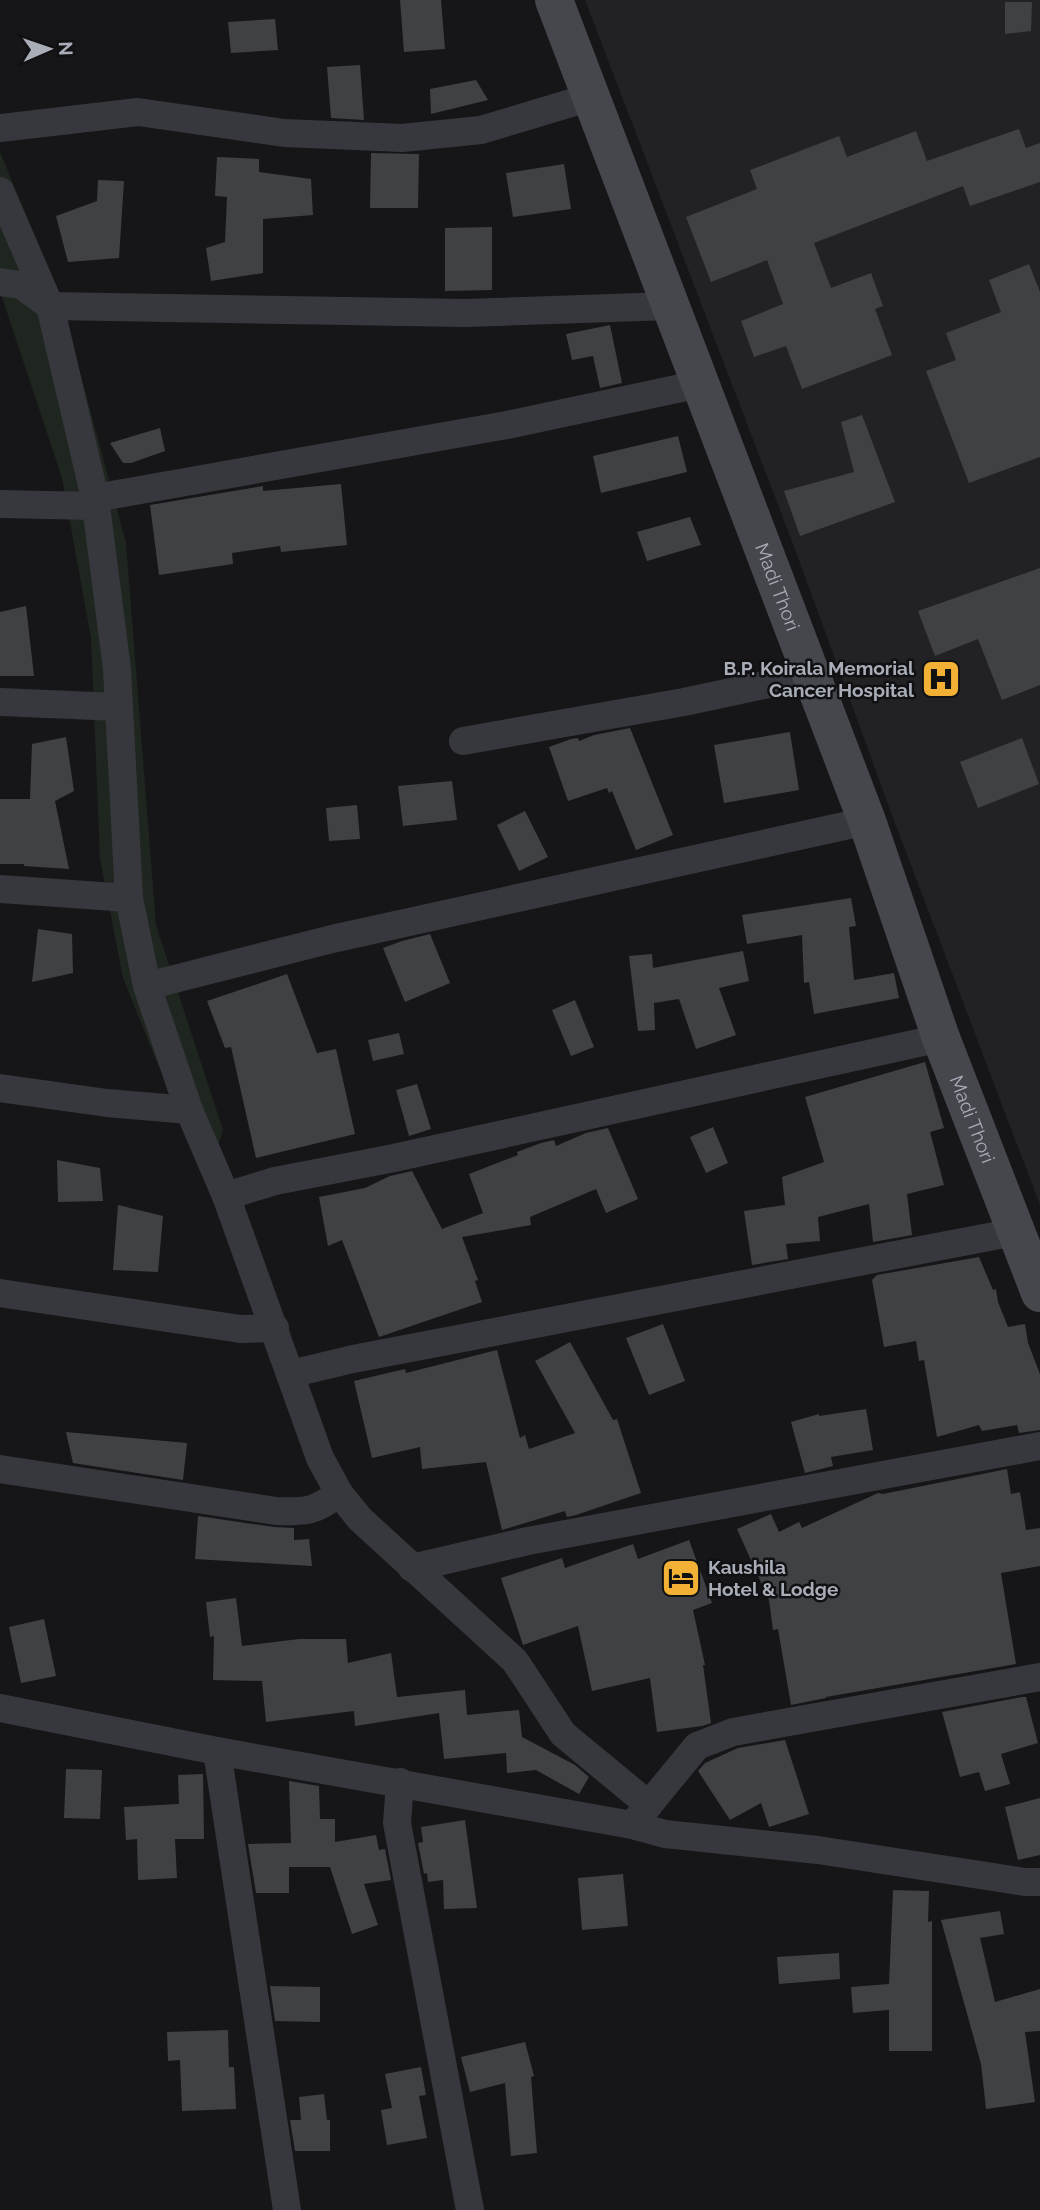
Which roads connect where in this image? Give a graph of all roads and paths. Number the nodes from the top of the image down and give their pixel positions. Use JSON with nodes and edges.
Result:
{"nodes":[{"id":1,"x":554,"y":0,"type":"edge"},
{"id":2,"x":591,"y":97,"type":"junction"},
{"id":3,"x":0,"y":128,"type":"edge"},
{"id":4,"x":0,"y":191,"type":"edge"},
{"id":5,"x":0,"y":282,"type":"edge"},
{"id":6,"x":50,"y":306,"type":"junction"},
{"id":7,"x":670,"y":306,"type":"junction"},
{"id":8,"x":700,"y":384,"type":"junction"},
{"id":9,"x":95,"y":502,"type":"junction"},
{"id":10,"x":0,"y":504,"type":"edge"},
{"id":11,"x":811,"y":675,"type":"junction"},
{"id":12,"x":0,"y":702,"type":"edge"},
{"id":13,"x":119,"y":707,"type":"junction"},
{"id":14,"x":463,"y":741,"type":"dead end"},
{"id":15,"x":867,"y":821,"type":"junction"},
{"id":16,"x":0,"y":889,"type":"edge"},
{"id":17,"x":129,"y":898,"type":"junction"},
{"id":18,"x":147,"y":986,"type":"junction"},
{"id":19,"x":941,"y":1038,"type":"junction"},
{"id":20,"x":0,"y":1088,"type":"edge"},
{"id":21,"x":189,"y":1110,"type":"junction"},
{"id":22,"x":226,"y":1196,"type":"junction"},
{"id":23,"x":1015,"y":1232,"type":"junction"},
{"id":24,"x":0,"y":1293,"type":"edge"},
{"id":25,"x":1040,"y":1293,"type":"edge"},
{"id":26,"x":275,"y":1328,"type":"junction"},
{"id":27,"x":290,"y":1374,"type":"junction"},
{"id":28,"x":1040,"y":1446,"type":"edge"},
{"id":29,"x":0,"y":1469,"type":"edge"},
{"id":30,"x":339,"y":1493,"type":"junction"},
{"id":31,"x":412,"y":1568,"type":"junction"},
{"id":32,"x":1040,"y":1677,"type":"edge"},
{"id":33,"x":0,"y":1708,"type":"edge"},
{"id":34,"x":218,"y":1751,"type":"junction"},
{"id":35,"x":400,"y":1782,"type":"junction"},
{"id":36,"x":640,"y":1815,"type":"junction"},
{"id":37,"x":1040,"y":1882,"type":"edge"},
{"id":38,"x":287,"y":2210,"type":"edge"},
{"id":39,"x":470,"y":2210,"type":"edge"}],
"edges":[{"from":1,"to":2,"type":"main road","name":"Madi Thori"},
{"from":2,"to":3,"type":"street"},
{"from":2,"to":7,"type":"main road","name":"Madi Thori"},
{"from":4,"to":6,"type":"street"},
{"from":5,"to":6,"type":"street"},
{"from":6,"to":7,"type":"street"},
{"from":6,"to":9,"type":"street"},
{"from":7,"to":8,"type":"main road","name":"Madi Thori"},
{"from":8,"to":9,"type":"street"},
{"from":8,"to":11,"type":"main road","name":"Madi Thori"},
{"from":9,"to":10,"type":"street"},
{"from":9,"to":13,"type":"street"},
{"from":11,"to":14,"type":"street"},
{"from":11,"to":15,"type":"main road","name":"Madi Thori"},
{"from":12,"to":13,"type":"street"},
{"from":13,"to":17,"type":"street"},
{"from":15,"to":18,"type":"street"},
{"from":15,"to":19,"type":"main road","name":"Madi Thori"},
{"from":16,"to":17,"type":"street"},
{"from":17,"to":18,"type":"street"},
{"from":18,"to":21,"type":"street"},
{"from":19,"to":22,"type":"street"},
{"from":19,"to":23,"type":"main road","name":"Madi Thori"},
{"from":20,"to":21,"type":"street"},
{"from":21,"to":22,"type":"street"},
{"from":22,"to":26,"type":"street"},
{"from":23,"to":25,"type":"main road","name":"Madi Thori"},
{"from":23,"to":27,"type":"street"},
{"from":24,"to":26,"type":"street"},
{"from":26,"to":27,"type":"street"},
{"from":27,"to":30,"type":"street"},
{"from":28,"to":31,"type":"street"},
{"from":29,"to":30,"type":"street"},
{"from":30,"to":31,"type":"street"},
{"from":31,"to":36,"type":"street"},
{"from":32,"to":36,"type":"street"},
{"from":33,"to":34,"type":"street"},
{"from":34,"to":35,"type":"street"},
{"from":34,"to":38,"type":"street"},
{"from":35,"to":36,"type":"street"},
{"from":35,"to":39,"type":"street"},
{"from":36,"to":37,"type":"street"}]}
